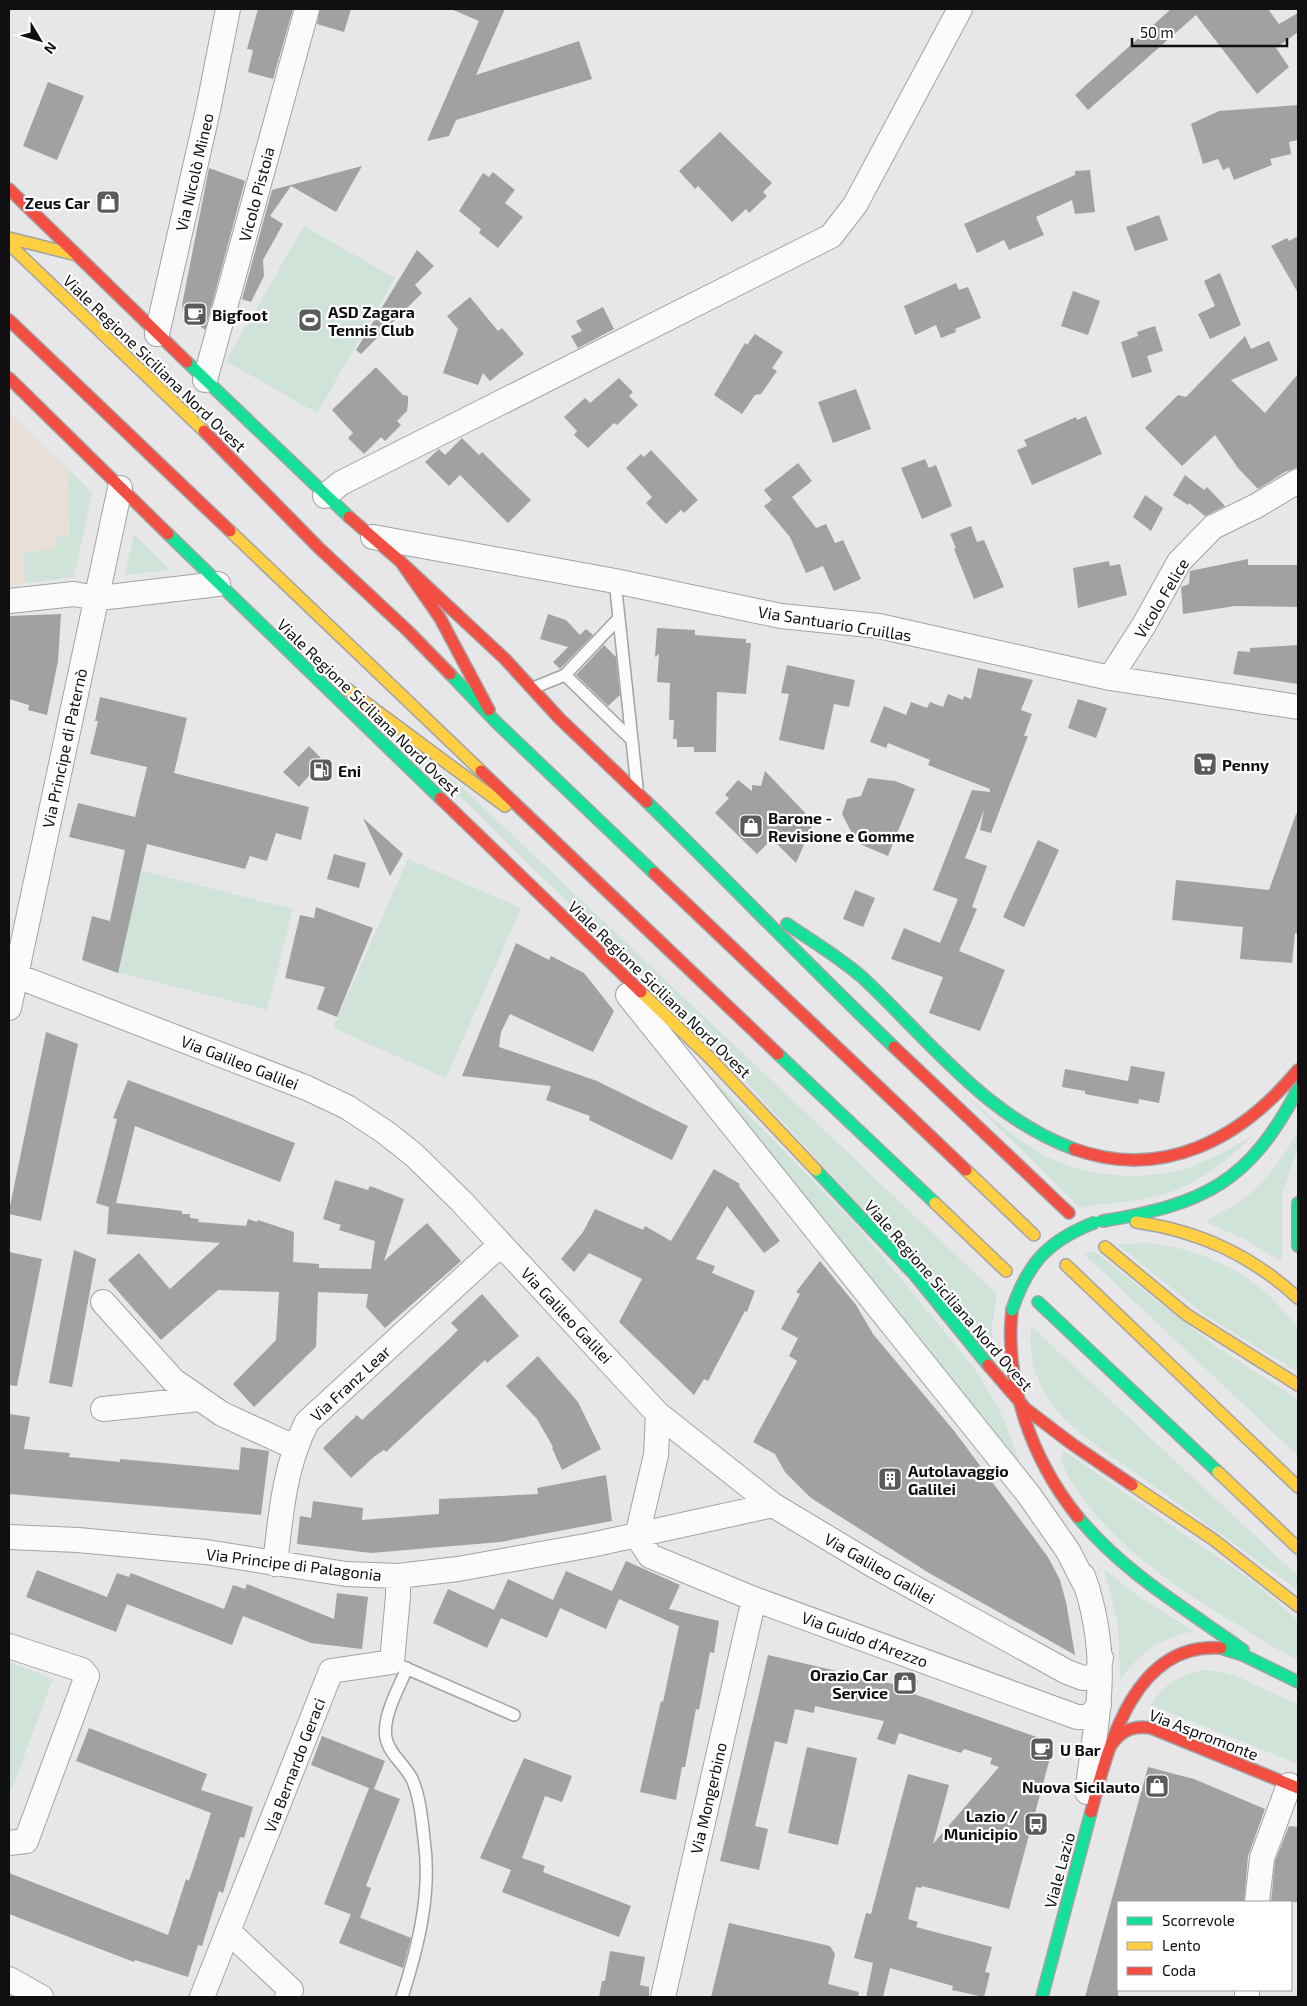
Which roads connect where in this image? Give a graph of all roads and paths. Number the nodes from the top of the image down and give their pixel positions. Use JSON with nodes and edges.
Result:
{"nodes":[{"id":1,"x":228,"y":9,"type":"edge"},
{"id":2,"x":307,"y":9,"type":"edge"},
{"id":3,"x":960,"y":9,"type":"edge"},
{"id":4,"x":9,"y":189,"type":"edge"},
{"id":5,"x":9,"y":238,"type":"edge"},
{"id":6,"x":9,"y":244,"type":"edge"},
{"id":7,"x":77,"y":256,"type":"junction"},
{"id":8,"x":9,"y":320,"type":"edge"},
{"id":9,"x":157,"y":334,"type":"junction"},
{"id":10,"x":9,"y":378,"type":"edge"},
{"id":11,"x":205,"y":380,"type":"junction"},
{"id":12,"x":1298,"y":481,"type":"edge"},
{"id":13,"x":120,"y":488,"type":"junction"},
{"id":14,"x":325,"y":496,"type":"junction"},
{"id":15,"x":373,"y":537,"type":"junction"},
{"id":16,"x":401,"y":562,"type":"junction"},
{"id":17,"x":615,"y":581,"type":"junction"},
{"id":18,"x":218,"y":584,"type":"junction"},
{"id":19,"x":96,"y":598,"type":"junction"},
{"id":20,"x":9,"y":601,"type":"edge"},
{"id":21,"x":619,"y":618,"type":"junction"},
{"id":22,"x":257,"y":622,"type":"junction"},
{"id":23,"x":565,"y":675,"type":"junction"},
{"id":24,"x":1110,"y":678,"type":"junction"},
{"id":25,"x":532,"y":688,"type":"junction"},
{"id":26,"x":1298,"y":707,"type":"edge"},
{"id":27,"x":496,"y":722,"type":"junction"},
{"id":28,"x":632,"y":740,"type":"junction"},
{"id":29,"x":638,"y":794,"type":"junction"},
{"id":30,"x":565,"y":850,"type":"junction"},
{"id":31,"x":513,"y":868,"type":"junction"},
{"id":32,"x":735,"y":887,"type":"junction"},
{"id":33,"x":12,"y":974,"type":"edge"},
{"id":34,"x":9,"y":1008,"type":"edge"},
{"id":35,"x":1298,"y":1070,"type":"edge"},
{"id":36,"x":1298,"y":1089,"type":"edge"},
{"id":37,"x":1298,"y":1203,"type":"edge"},
{"id":38,"x":1069,"y":1213,"type":"dead end"},
{"id":39,"x":1099,"y":1222,"type":"junction"},
{"id":40,"x":1034,"y":1235,"type":"dead end"},
{"id":41,"x":501,"y":1244,"type":"junction"},
{"id":42,"x":1298,"y":1246,"type":"edge"},
{"id":43,"x":1105,"y":1247,"type":"dead end"},
{"id":44,"x":1066,"y":1265,"type":"dead end"},
{"id":45,"x":1006,"y":1271,"type":"dead end"},
{"id":46,"x":1298,"y":1298,"type":"edge"},
{"id":47,"x":103,"y":1302,"type":"dead end"},
{"id":48,"x":1038,"y":1302,"type":"dead end"},
{"id":49,"x":1298,"y":1385,"type":"edge"},
{"id":50,"x":200,"y":1399,"type":"junction"},
{"id":51,"x":1019,"y":1401,"type":"junction"},
{"id":52,"x":102,"y":1409,"type":"dead end"},
{"id":53,"x":658,"y":1414,"type":"junction"},
{"id":54,"x":294,"y":1447,"type":"junction"},
{"id":55,"x":1048,"y":1475,"type":"junction"},
{"id":56,"x":1298,"y":1487,"type":"edge"},
{"id":57,"x":773,"y":1505,"type":"junction"},
{"id":58,"x":637,"y":1536,"type":"junction"},
{"id":59,"x":9,"y":1537,"type":"edge"},
{"id":60,"x":1298,"y":1548,"type":"edge"},
{"id":61,"x":274,"y":1564,"type":"junction"},
{"id":62,"x":398,"y":1576,"type":"junction"},
{"id":63,"x":1088,"y":1590,"type":"junction"},
{"id":64,"x":754,"y":1599,"type":"junction"},
{"id":65,"x":1298,"y":1606,"type":"edge"},
{"id":66,"x":9,"y":1646,"type":"edge"},
{"id":67,"x":1101,"y":1658,"type":"junction"},
{"id":68,"x":1256,"y":1660,"type":"junction"},
{"id":69,"x":399,"y":1665,"type":"junction"},
{"id":70,"x":1298,"y":1682,"type":"edge"},
{"id":71,"x":1099,"y":1705,"type":"junction"},
{"id":72,"x":514,"y":1715,"type":"dead end"},
{"id":73,"x":1108,"y":1752,"type":"junction"},
{"id":74,"x":1294,"y":1786,"type":"edge"},
{"id":75,"x":9,"y":1843,"type":"edge"},
{"id":76,"x":1077,"y":1867,"type":"junction"},
{"id":77,"x":1257,"y":1901,"type":"edge"},
{"id":78,"x":228,"y":1931,"type":"junction"},
{"id":79,"x":9,"y":1979,"type":"edge"},
{"id":80,"x":41,"y":1997,"type":"edge"},
{"id":81,"x":202,"y":1997,"type":"edge"},
{"id":82,"x":287,"y":1997,"type":"edge"},
{"id":83,"x":402,"y":1997,"type":"edge"},
{"id":84,"x":663,"y":1997,"type":"edge"},
{"id":85,"x":1042,"y":1997,"type":"edge"}],
"edges":[{"from":1,"to":9,"type":"street","name":"Via Nicolò Mineo"},
{"from":2,"to":11,"type":"street","name":"Vicolo Pistoia"},
{"from":3,"to":14,"type":"street"},
{"from":4,"to":7,"type":"street"},
{"from":5,"to":7,"type":"street"},
{"from":6,"to":27,"type":"street","name":"Viale Regione Siciliana Nord Ovest"},
{"from":7,"to":9,"type":"street"},
{"from":8,"to":30,"type":"street","name":"Viale Regione Siciliana Nord Ovest"},
{"from":9,"to":11,"type":"street"},
{"from":10,"to":13,"type":"street","name":"Viale Regione Siciliana Nord Ovest"},
{"from":11,"to":14,"type":"street"},
{"from":12,"to":24,"type":"street","name":"Vicolo Felice"},
{"from":13,"to":18,"type":"street","name":"Viale Regione Siciliana Nord Ovest"},
{"from":13,"to":19,"type":"street","name":"Via Principe di Paternò"},
{"from":14,"to":15,"type":"street"},
{"from":15,"to":16,"type":"street"},
{"from":15,"to":17,"type":"street","name":"Via Santuario Cruillas"},
{"from":16,"to":25,"type":"street"},
{"from":16,"to":27,"type":"street"},
{"from":17,"to":21,"type":"lane"},
{"from":17,"to":24,"type":"street","name":"Via Santuario Cruillas"},
{"from":18,"to":19,"type":"street"},
{"from":18,"to":22,"type":"street","name":"Viale Regione Siciliana Nord Ovest"},
{"from":19,"to":20,"type":"street"},
{"from":19,"to":33,"type":"street","name":"Via Principe di Paternò"},
{"from":21,"to":23,"type":"lane"},
{"from":21,"to":28,"type":"lane"},
{"from":22,"to":30,"type":"street"},
{"from":22,"to":31,"type":"street","name":"Viale Regione Siciliana Nord Ovest"},
{"from":23,"to":25,"type":"lane"},
{"from":23,"to":28,"type":"lane"},
{"from":24,"to":26,"type":"street","name":"Via Santuario Cruillas"},
{"from":25,"to":29,"type":"street"},
{"from":27,"to":40,"type":"street","name":"Viale Regione Siciliana Nord Ovest"},
{"from":28,"to":29,"type":"lane"},
{"from":29,"to":32,"type":"street"},
{"from":30,"to":45,"type":"street","name":"Viale Regione Siciliana Nord Ovest"},
{"from":31,"to":51,"type":"street","name":"Viale Regione Siciliana Nord Ovest"},
{"from":31,"to":63,"type":"street"},
{"from":32,"to":35,"type":"street"},
{"from":32,"to":38,"type":"street"},
{"from":33,"to":34,"type":"street","name":"Via Principe di Paternò"},
{"from":33,"to":41,"type":"street","name":"Via Galileo Galilei"},
{"from":36,"to":39,"type":"street"},
{"from":37,"to":42,"type":"street"},
{"from":39,"to":46,"type":"street"},
{"from":39,"to":51,"type":"street","bridge":true},
{"from":41,"to":53,"type":"street","name":"Via Galileo Galilei"},
{"from":41,"to":54,"type":"street","name":"Via Franz Lear"},
{"from":43,"to":49,"type":"street"},
{"from":44,"to":56,"type":"street"},
{"from":47,"to":50,"type":"street"},
{"from":48,"to":60,"type":"street"},
{"from":50,"to":52,"type":"street"},
{"from":50,"to":54,"type":"street"},
{"from":51,"to":55,"type":"street"},
{"from":51,"to":65,"type":"street","name":"Viale Regione Siciliana Nord Ovest"},
{"from":53,"to":57,"type":"street","name":"Via Galileo Galilei"},
{"from":53,"to":58,"type":"street"},
{"from":54,"to":61,"type":"street","name":"Via Franz Lear"},
{"from":55,"to":63,"type":"street"},
{"from":55,"to":68,"type":"street"},
{"from":57,"to":58,"type":"street","name":"Via Principe di Palagonia"},
{"from":57,"to":67,"type":"street","name":"Via Galileo Galilei"},
{"from":58,"to":62,"type":"street","name":"Via Principe di Palagonia"},
{"from":58,"to":64,"type":"street","name":"Via Guido d'Arezzo"},
{"from":59,"to":61,"type":"street","name":"Via Principe di Palagonia"},
{"from":61,"to":62,"type":"street","name":"Via Principe di Palagonia"},
{"from":62,"to":69,"type":"street"},
{"from":63,"to":67,"type":"street"},
{"from":64,"to":71,"type":"street","name":"Via Guido d'Arezzo"},
{"from":64,"to":84,"type":"street","name":"Via Mongerbino"},
{"from":66,"to":75,"type":"street"},
{"from":67,"to":71,"type":"street"},
{"from":68,"to":70,"type":"street"},
{"from":68,"to":73,"type":"street"},
{"from":69,"to":72,"type":"lane"},
{"from":69,"to":78,"type":"street","name":"Via Bernardo Geraci"},
{"from":69,"to":83,"type":"lane"},
{"from":71,"to":76,"type":"street"},
{"from":73,"to":74,"type":"street","name":"Via Aspromonte"},
{"from":73,"to":76,"type":"street","name":"Viale Lazio"},
{"from":74,"to":77,"type":"street"},
{"from":76,"to":85,"type":"street","name":"Viale Lazio"},
{"from":78,"to":81,"type":"street","name":"Via Bernardo Geraci"},
{"from":78,"to":82,"type":"street"},
{"from":79,"to":80,"type":"street"}]}
